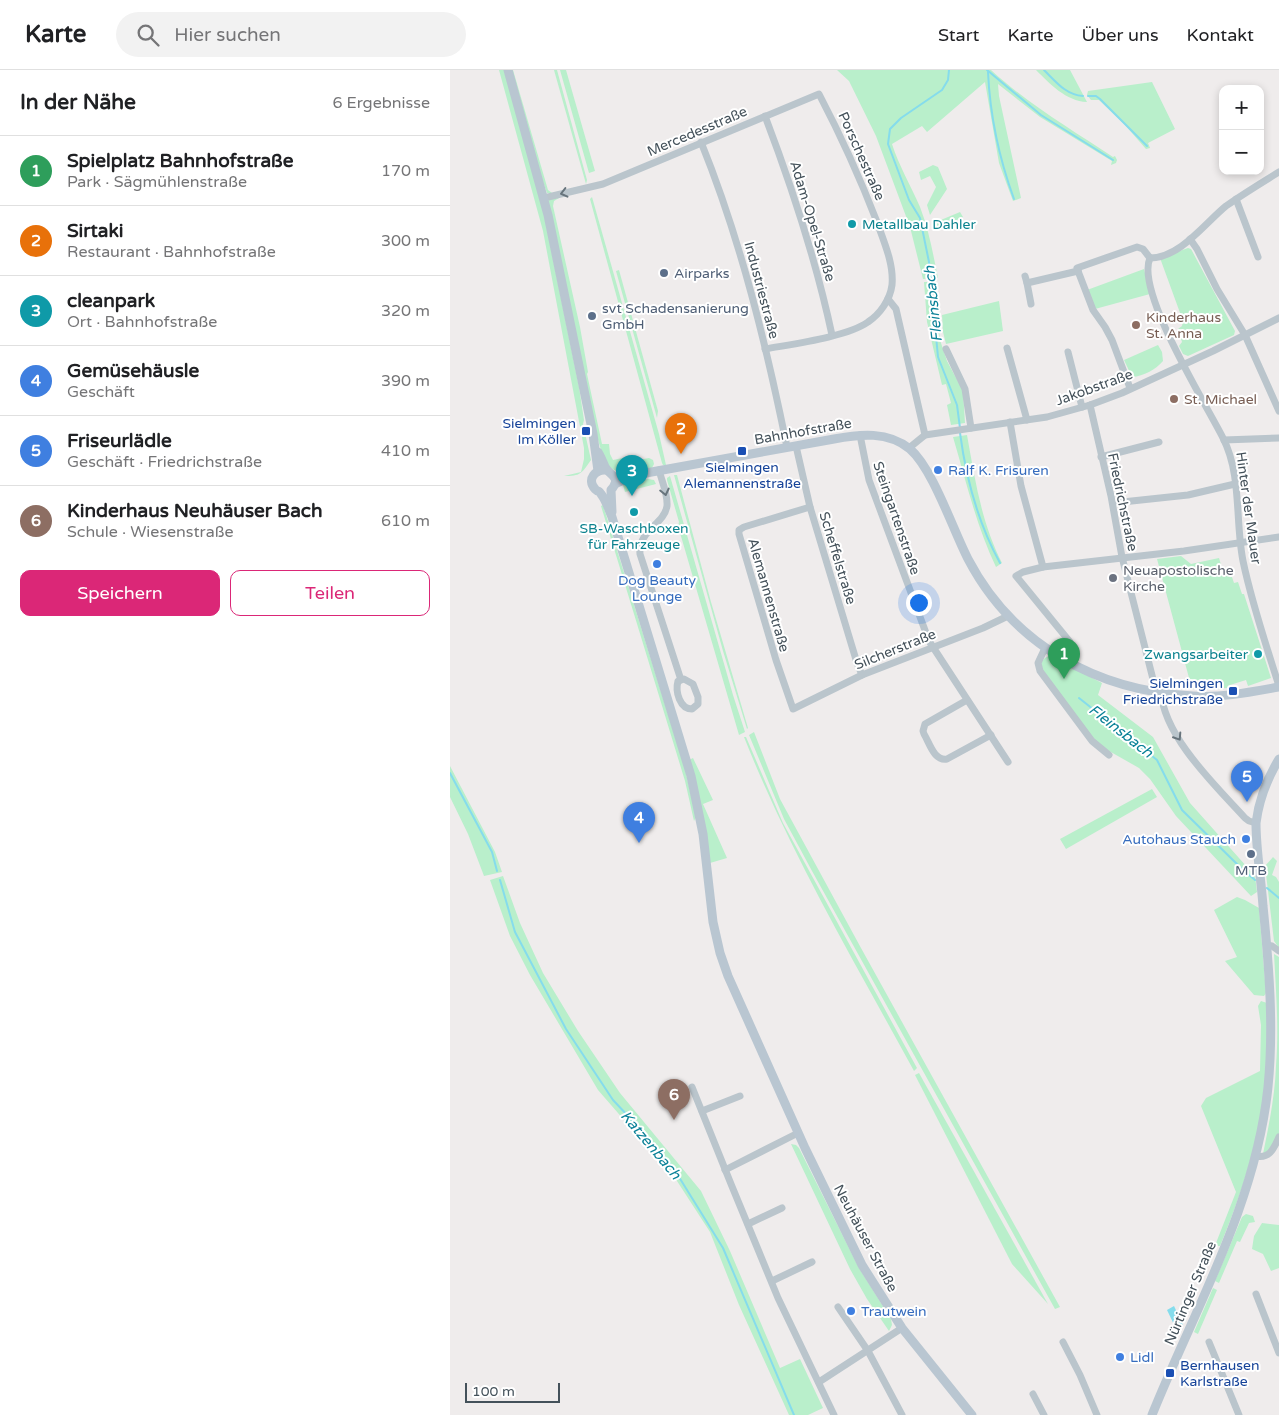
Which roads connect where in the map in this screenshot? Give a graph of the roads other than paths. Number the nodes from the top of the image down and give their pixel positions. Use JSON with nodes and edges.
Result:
{"nodes":[{"id":1,"x":508,"y":70,"type":"edge"},
{"id":2,"x":819,"y":94,"type":"joint"},
{"id":3,"x":765,"y":116,"type":"junction"},
{"id":4,"x":701,"y":142,"type":"junction"},
{"id":5,"x":1279,"y":172,"type":"edge"},
{"id":6,"x":544,"y":198,"type":"junction"},
{"id":7,"x":1236,"y":199,"type":"junction"},
{"id":8,"x":1190,"y":239,"type":"junction"},
{"id":9,"x":1258,"y":257,"type":"dead end"},
{"id":10,"x":1150,"y":258,"type":"junction"},
{"id":11,"x":1078,"y":271,"type":"junction"},
{"id":12,"x":888,"y":299,"type":"junction"},
{"id":13,"x":1031,"y":304,"type":"dead end"},
{"id":14,"x":1279,"y":318,"type":"edge"},
{"id":15,"x":832,"y":335,"type":"junction"},
{"id":16,"x":1245,"y":335,"type":"junction"},
{"id":17,"x":1007,"y":348,"type":"dead end"},
{"id":18,"x":765,"y":349,"type":"junction"},
{"id":19,"x":946,"y":349,"type":"dead end"},
{"id":20,"x":1068,"y":352,"type":"dead end"},
{"id":21,"x":1184,"y":364,"type":"junction"},
{"id":22,"x":1130,"y":388,"type":"junction"},
{"id":23,"x":1090,"y":405,"type":"junction"},
{"id":24,"x":1082,"y":407,"type":"junction"},
{"id":25,"x":1279,"y":411,"type":"edge"},
{"id":26,"x":1027,"y":420,"type":"junction"},
{"id":27,"x":1010,"y":422,"type":"junction"},
{"id":28,"x":969,"y":428,"type":"junction"},
{"id":29,"x":860,"y":435,"type":"junction"},
{"id":30,"x":925,"y":435,"type":"junction"},
{"id":31,"x":1279,"y":438,"type":"edge"},
{"id":32,"x":1224,"y":440,"type":"junction"},
{"id":33,"x":1159,"y":442,"type":"dead end"},
{"id":34,"x":792,"y":446,"type":"junction"},
{"id":35,"x":909,"y":448,"type":"junction"},
{"id":36,"x":1102,"y":457,"type":"junction"},
{"id":37,"x":659,"y":470,"type":"junction"},
{"id":38,"x":609,"y":478,"type":"junction"},
{"id":39,"x":1235,"y":484,"type":"junction"},
{"id":40,"x":601,"y":492,"type":"junction"},
{"id":41,"x":1113,"y":503,"type":"junction"},
{"id":42,"x":810,"y":507,"type":"junction"},
{"id":43,"x":612,"y":517,"type":"junction"},
{"id":44,"x":1279,"y":537,"type":"edge"},
{"id":45,"x":1241,"y":543,"type":"junction"},
{"id":46,"x":1122,"y":557,"type":"junction"},
{"id":47,"x":1043,"y":567,"type":"junction"},
{"id":48,"x":1008,"y":616,"type":"junction"},
{"id":49,"x":932,"y":647,"type":"junction"},
{"id":50,"x":1045,"y":648,"type":"junction"},
{"id":51,"x":1067,"y":662,"type":"junction"},
{"id":52,"x":862,"y":675,"type":"junction"},
{"id":53,"x":680,"y":680,"type":"dead end"},
{"id":54,"x":1279,"y":686,"type":"edge"},
{"id":55,"x":1158,"y":692,"type":"junction"},
{"id":56,"x":967,"y":700,"type":"junction"},
{"id":57,"x":793,"y":709,"type":"joint"},
{"id":58,"x":991,"y":735,"type":"junction"},
{"id":59,"x":1109,"y":755,"type":"dead end"},
{"id":60,"x":1279,"y":759,"type":"edge"},
{"id":61,"x":1008,"y":762,"type":"dead end"},
{"id":62,"x":1256,"y":823,"type":"junction"},
{"id":63,"x":1267,"y":945,"type":"junction"},
{"id":64,"x":1279,"y":951,"type":"edge"},
{"id":65,"x":692,"y":1087,"type":"dead end"},
{"id":66,"x":740,"y":1096,"type":"dead end"},
{"id":67,"x":702,"y":1111,"type":"junction"},
{"id":68,"x":798,"y":1133,"type":"junction"},
{"id":69,"x":1279,"y":1137,"type":"edge"},
{"id":70,"x":1256,"y":1156,"type":"junction"},
{"id":71,"x":725,"y":1170,"type":"junction"},
{"id":72,"x":782,"y":1208,"type":"dead end"},
{"id":73,"x":748,"y":1224,"type":"junction"},
{"id":74,"x":812,"y":1262,"type":"dead end"},
{"id":75,"x":772,"y":1281,"type":"junction"},
{"id":76,"x":1256,"y":1294,"type":"dead end"},
{"id":77,"x":838,"y":1307,"type":"dead end"},
{"id":78,"x":902,"y":1328,"type":"junction"},
{"id":79,"x":1063,"y":1342,"type":"dead end"},
{"id":80,"x":1209,"y":1342,"type":"dead end"},
{"id":81,"x":868,"y":1351,"type":"junction"},
{"id":82,"x":1279,"y":1353,"type":"edge"},
{"id":83,"x":819,"y":1382,"type":"junction"},
{"id":84,"x":1033,"y":1394,"type":"dead end"},
{"id":85,"x":834,"y":1415,"type":"edge"},
{"id":86,"x":902,"y":1415,"type":"edge"},
{"id":87,"x":972,"y":1415,"type":"edge"},
{"id":88,"x":1044,"y":1415,"type":"edge"},
{"id":89,"x":1097,"y":1415,"type":"edge"},
{"id":90,"x":1152,"y":1415,"type":"edge"},
{"id":91,"x":1239,"y":1415,"type":"edge"}],
"edges":[{"from":1,"to":6,"type":"main road"},
{"from":2,"to":3,"type":"street","name":"Mercedesstraße"},
{"from":2,"to":12,"type":"street","name":"Porschestraße"},
{"from":3,"to":4,"type":"street","name":"Mercedesstraße"},
{"from":3,"to":15,"type":"street","name":"Adam-Opel-Straße"},
{"from":4,"to":6,"type":"street","name":"Mercedesstraße","one_way":true},
{"from":4,"to":18,"type":"street","name":"Industriestraße"},
{"from":5,"to":7,"type":"street"},
{"from":6,"to":38,"type":"main road"},
{"from":7,"to":8,"type":"street"},
{"from":7,"to":9,"type":"street"},
{"from":8,"to":10,"type":"street"},
{"from":8,"to":16,"type":"street"},
{"from":10,"to":11,"type":"street"},
{"from":10,"to":21,"type":"street","name":"Hinter der Mauer"},
{"from":11,"to":13,"type":"street"},
{"from":11,"to":22,"type":"street"},
{"from":12,"to":15,"type":"street"},
{"from":12,"to":30,"type":"street"},
{"from":14,"to":16,"type":"street","name":"Jakobstraße"},
{"from":15,"to":18,"type":"street"},
{"from":16,"to":21,"type":"street","name":"Jakobstraße"},
{"from":16,"to":25,"type":"street"},
{"from":17,"to":26,"type":"street"},
{"from":18,"to":34,"type":"street","name":"Industriestraße"},
{"from":19,"to":28,"type":"street"},
{"from":20,"to":24,"type":"street"},
{"from":21,"to":22,"type":"street","name":"Jakobstraße"},
{"from":21,"to":32,"type":"street","name":"Hinter der Mauer"},
{"from":22,"to":23,"type":"street","name":"Jakobstraße"},
{"from":23,"to":24,"type":"street","name":"Jakobstraße"},
{"from":23,"to":36,"type":"street","name":"Friedrichstraße"},
{"from":24,"to":26,"type":"street","name":"Jakobstraße"},
{"from":26,"to":27,"type":"street","name":"Jakobstraße"},
{"from":27,"to":28,"type":"street","name":"Jakobstraße"},
{"from":27,"to":47,"type":"street"},
{"from":28,"to":30,"type":"street","name":"Jakobstraße"},
{"from":29,"to":34,"type":"main road","name":"Bahnhofstraße"},
{"from":29,"to":35,"type":"main road","name":"Bahnhofstraße"},
{"from":29,"to":49,"type":"street","name":"Steingartenstraße"},
{"from":30,"to":35,"type":"street"},
{"from":31,"to":32,"type":"street"},
{"from":32,"to":39,"type":"street","name":"Hinter der Mauer"},
{"from":33,"to":36,"type":"street"},
{"from":34,"to":37,"type":"main road","name":"Bahnhofstraße"},
{"from":34,"to":42,"type":"street","name":"Scheffelstraße"},
{"from":35,"to":48,"type":"main road","name":"Bahnhofstraße"},
{"from":36,"to":41,"type":"street","name":"Friedrichstraße"},
{"from":37,"to":38,"type":"main road","name":"Bahnhofstraße"},
{"from":37,"to":53,"type":"street","one_way":true},
{"from":38,"to":40,"type":"main road","name":"Bahnhofstraße"},
{"from":38,"to":40,"type":"main road"},
{"from":38,"to":43,"type":"main road"},
{"from":39,"to":41,"type":"street"},
{"from":39,"to":45,"type":"street","name":"Hinter der Mauer"},
{"from":40,"to":43,"type":"main road"},
{"from":41,"to":46,"type":"street","name":"Friedrichstraße"},
{"from":42,"to":52,"type":"street","name":"Scheffelstraße"},
{"from":42,"to":57,"type":"street","name":"Alemannenstraße"},
{"from":43,"to":68,"type":"main road","name":"Neuhäuser Straße"},
{"from":44,"to":45,"type":"street"},
{"from":45,"to":46,"type":"street"},
{"from":45,"to":54,"type":"street","name":"Hinter der Mauer"},
{"from":46,"to":47,"type":"street"},
{"from":46,"to":55,"type":"street","name":"Friedrichstraße"},
{"from":47,"to":51,"type":"street"},
{"from":48,"to":49,"type":"street","name":"Silcherstraße"},
{"from":48,"to":50,"type":"main road","name":"Bahnhofstraße"},
{"from":49,"to":52,"type":"street","name":"Silcherstraße"},
{"from":49,"to":56,"type":"street","name":"Steingartenstraße"},
{"from":50,"to":51,"type":"main road","name":"Bahnhofstraße"},
{"from":50,"to":59,"type":"street"},
{"from":51,"to":55,"type":"main road","name":"Bahnhofstraße"},
{"from":52,"to":57,"type":"street","name":"Silcherstraße"},
{"from":54,"to":55,"type":"main road","name":"Bahnhofstraße"},
{"from":55,"to":62,"type":"street","name":"Friedrichstraße","one_way":true},
{"from":56,"to":58,"type":"street","name":"Steingartenstraße"},
{"from":56,"to":58,"type":"street"},
{"from":58,"to":61,"type":"street","name":"Steingartenstraße"},
{"from":60,"to":62,"type":"main road","name":"Nürtinger Straße"},
{"from":62,"to":63,"type":"main road","name":"Nürtinger Straße"},
{"from":63,"to":64,"type":"street"},
{"from":63,"to":70,"type":"main road","name":"Nürtinger Straße"},
{"from":65,"to":67,"type":"street"},
{"from":66,"to":67,"type":"street"},
{"from":67,"to":71,"type":"street"},
{"from":68,"to":71,"type":"street"},
{"from":68,"to":78,"type":"main road","name":"Neuhäuser Straße"},
{"from":69,"to":70,"type":"street"},
{"from":70,"to":90,"type":"main road","name":"Nürtinger Straße"},
{"from":71,"to":73,"type":"street"},
{"from":72,"to":73,"type":"street"},
{"from":73,"to":75,"type":"street"},
{"from":74,"to":75,"type":"street"},
{"from":75,"to":83,"type":"street"},
{"from":76,"to":82,"type":"street"},
{"from":77,"to":81,"type":"street"},
{"from":78,"to":81,"type":"street"},
{"from":78,"to":87,"type":"main road","name":"Neuhäuser Straße"},
{"from":79,"to":89,"type":"street"},
{"from":80,"to":91,"type":"street"},
{"from":81,"to":83,"type":"street"},
{"from":81,"to":86,"type":"street"},
{"from":83,"to":85,"type":"street"},
{"from":84,"to":88,"type":"street"}]}
